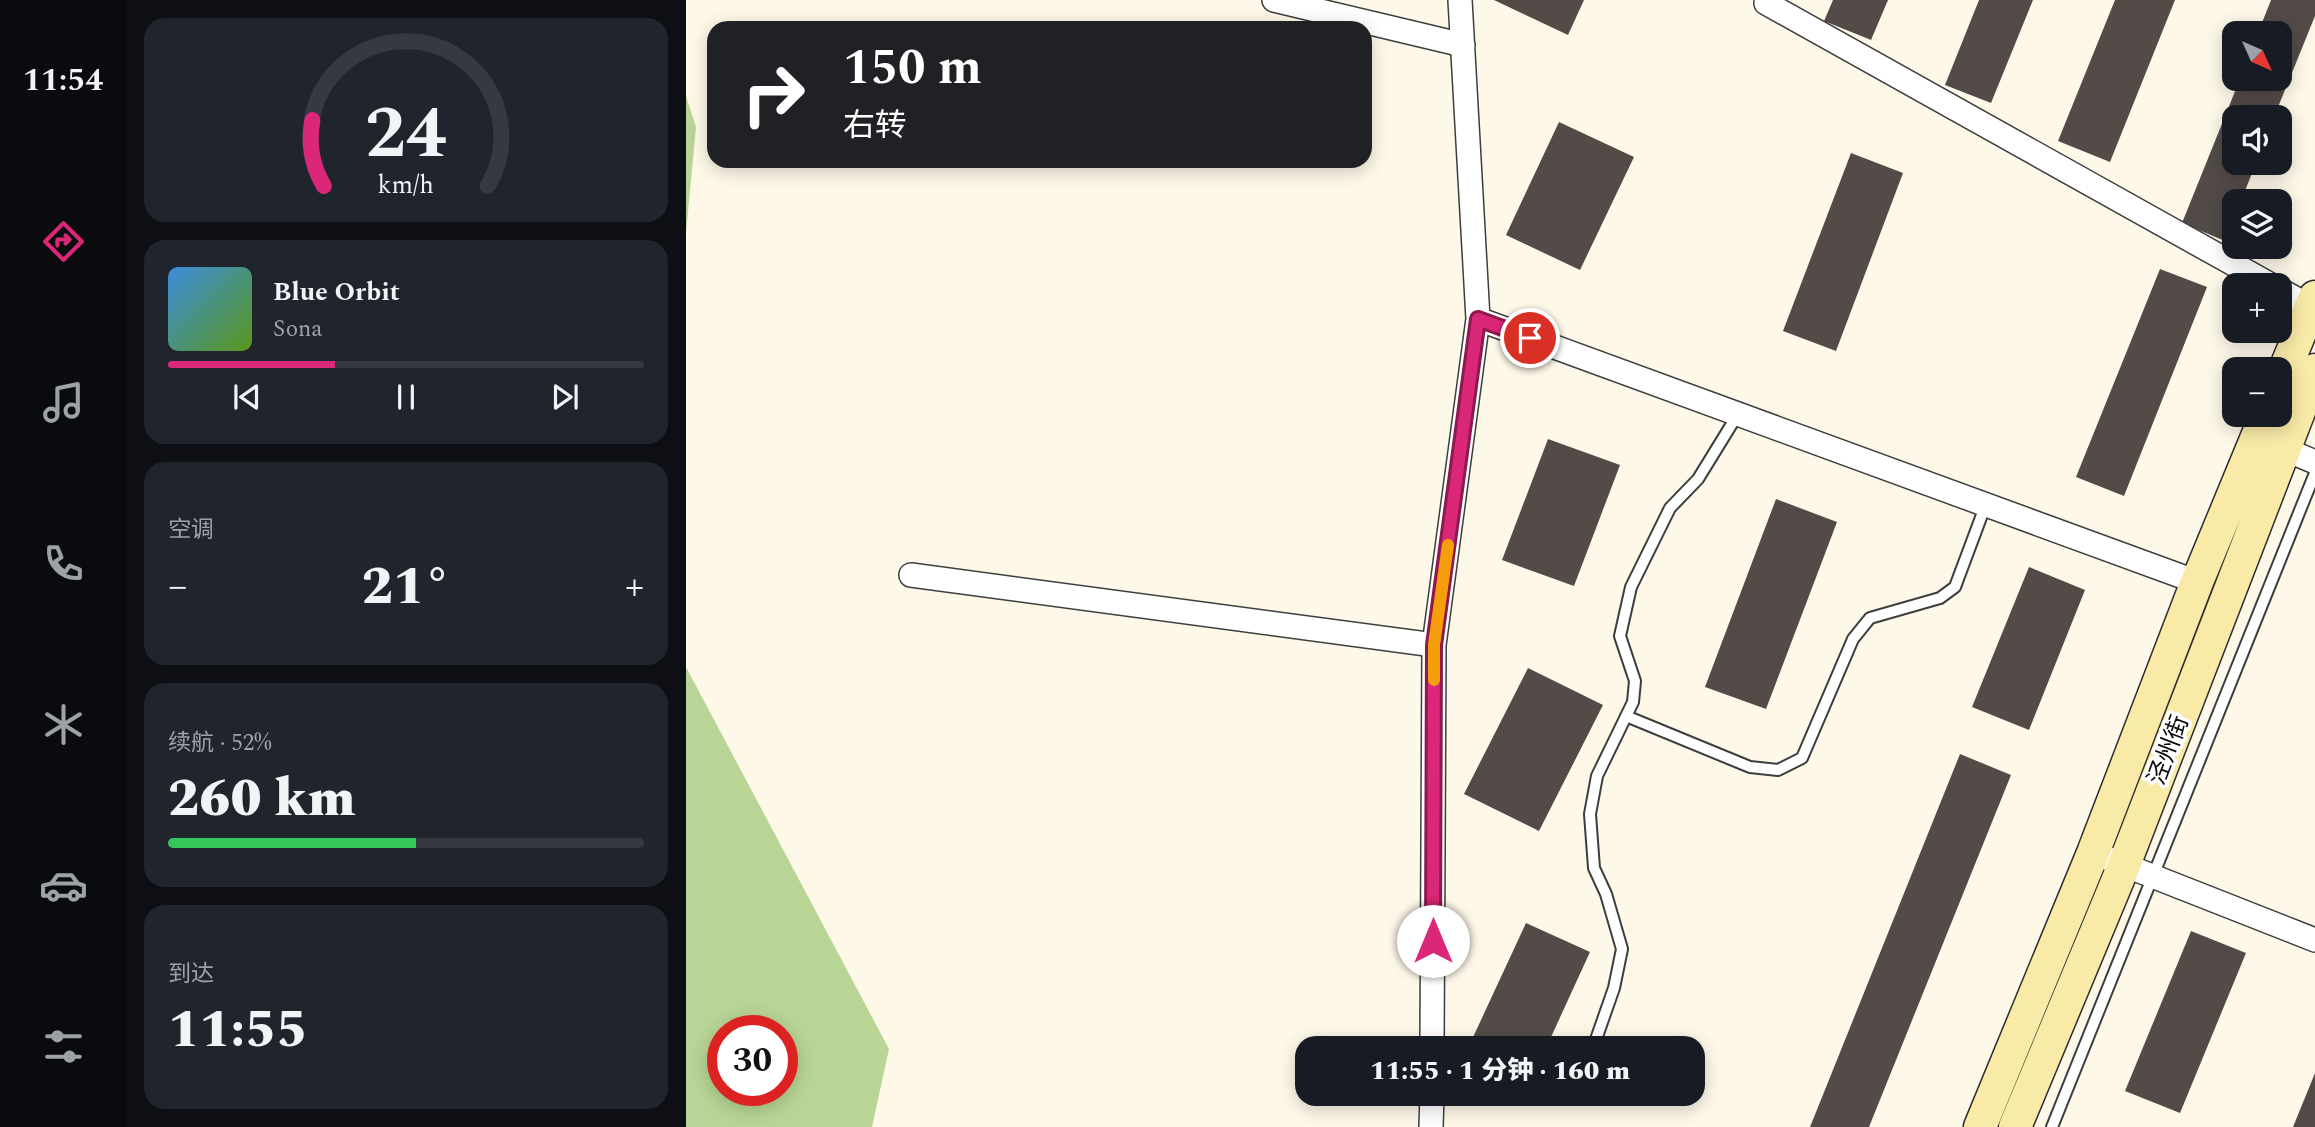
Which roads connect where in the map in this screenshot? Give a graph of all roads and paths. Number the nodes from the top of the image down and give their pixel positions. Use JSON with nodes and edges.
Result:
{"nodes":[{"id":1,"x":1274,"y":0,"type":"edge"},
{"id":2,"x":1460,"y":0,"type":"edge"},
{"id":3,"x":1766,"y":3,"type":"dead end"},
{"id":4,"x":1362,"y":21,"type":"edge"},
{"id":5,"x":1372,"y":23,"type":"edge"},
{"id":6,"x":1463,"y":45,"type":"junction"},
{"id":7,"x":2250,"y":273,"type":"edge"},
{"id":8,"x":2292,"y":294,"type":"edge"},
{"id":9,"x":2313,"y":302,"type":"edge"},
{"id":10,"x":1478,"y":319,"type":"junction"},
{"id":11,"x":2290,"y":357,"type":"edge"},
{"id":12,"x":2315,"y":370,"type":"edge"},
{"id":13,"x":1738,"y":414,"type":"junction"},
{"id":14,"x":2261,"y":427,"type":"edge"},
{"id":15,"x":2284,"y":449,"type":"junction"},
{"id":16,"x":2315,"y":462,"type":"edge"},
{"id":17,"x":2315,"y":473,"type":"edge"},
{"id":18,"x":1986,"y":505,"type":"junction"},
{"id":19,"x":911,"y":575,"type":"dead end"},
{"id":20,"x":2197,"y":582,"type":"junction"},
{"id":21,"x":1434,"y":645,"type":"junction"},
{"id":22,"x":1626,"y":716,"type":"junction"},
{"id":23,"x":2093,"y":853,"type":"junction"},
{"id":24,"x":2138,"y":870,"type":"junction"},
{"id":25,"x":2315,"y":940,"type":"edge"},
{"id":26,"x":1432,"y":1036,"type":"edge"},
{"id":27,"x":1597,"y":1036,"type":"edge"},
{"id":28,"x":1432,"y":1106,"type":"edge"},
{"id":29,"x":1431,"y":1127,"type":"edge"},
{"id":30,"x":1980,"y":1127,"type":"edge"},
{"id":31,"x":2015,"y":1127,"type":"edge"},
{"id":32,"x":2052,"y":1127,"type":"edge"}],
"edges":[{"from":1,"to":4,"type":"street"},
{"from":2,"to":6,"type":"street"},
{"from":3,"to":7,"type":"street"},
{"from":5,"to":6,"type":"street"},
{"from":6,"to":10,"type":"street"},
{"from":8,"to":9,"type":"street"},
{"from":9,"to":11,"type":"main road"},
{"from":10,"to":13,"type":"street"},
{"from":10,"to":21,"type":"street"},
{"from":12,"to":15,"type":"main road","name":"泾州街"},
{"from":13,"to":18,"type":"street"},
{"from":13,"to":22,"type":"lane"},
{"from":14,"to":20,"type":"main road","name":"泾州街"},
{"from":15,"to":16,"type":"street"},
{"from":15,"to":24,"type":"main road","name":"泾州街"},
{"from":17,"to":24,"type":"lane"},
{"from":18,"to":20,"type":"street"},
{"from":18,"to":22,"type":"lane"},
{"from":19,"to":21,"type":"street"},
{"from":20,"to":23,"type":"main road","name":"泾州街"},
{"from":21,"to":26,"type":"street"},
{"from":22,"to":27,"type":"lane"},
{"from":23,"to":24,"type":"street"},
{"from":23,"to":30,"type":"main road","name":"泾州街"},
{"from":24,"to":25,"type":"street"},
{"from":24,"to":31,"type":"main road","name":"泾州街"},
{"from":24,"to":32,"type":"lane"},
{"from":28,"to":29,"type":"street"}]}
